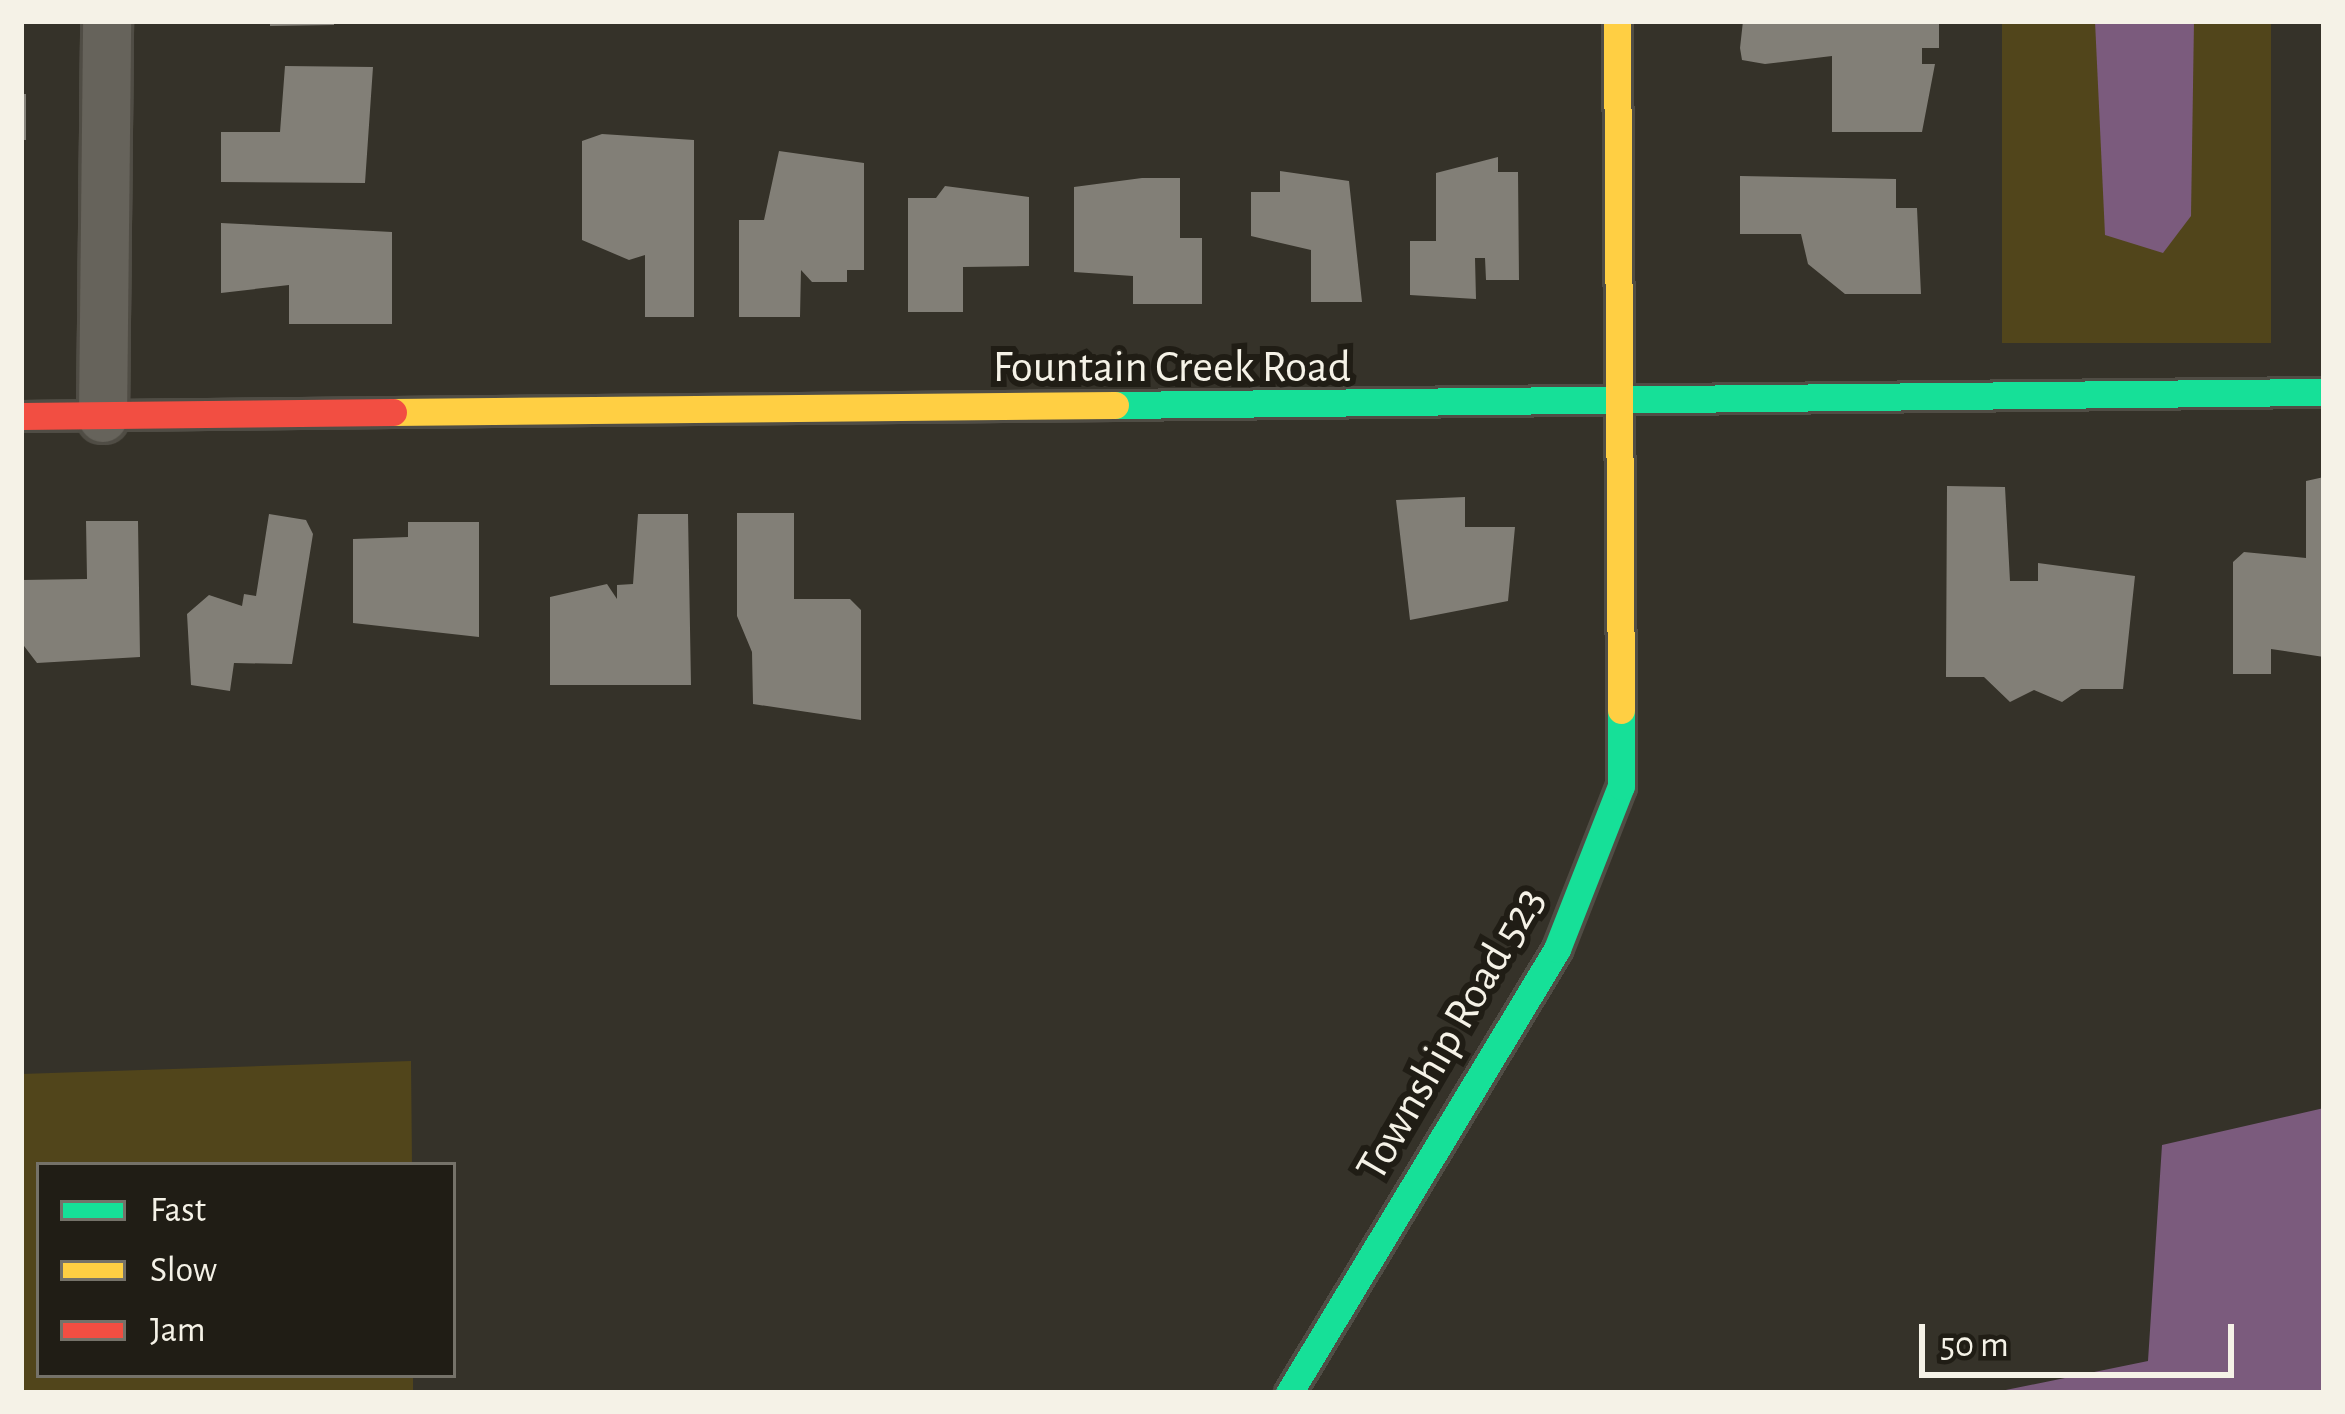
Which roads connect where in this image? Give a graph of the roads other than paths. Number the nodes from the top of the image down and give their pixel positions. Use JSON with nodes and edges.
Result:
{"nodes":[{"id":1,"x":107,"y":21,"type":"edge"},
{"id":2,"x":1617,"y":21,"type":"edge"},
{"id":3,"x":2324,"y":392,"type":"edge"},
{"id":4,"x":1614,"y":406,"type":"junction"},
{"id":5,"x":21,"y":416,"type":"edge"},
{"id":6,"x":103,"y":418,"type":"junction"},
{"id":7,"x":1289,"y":1393,"type":"edge"}],
"edges":[{"from":1,"to":6,"type":"street"},
{"from":2,"to":4,"type":"street","name":"Township Road 523"},
{"from":3,"to":4,"type":"street","name":"Fountain Creek Road"},
{"from":4,"to":6,"type":"street","name":"Fountain Creek Road"},
{"from":4,"to":7,"type":"street","name":"Township Road 523"},
{"from":5,"to":6,"type":"street","name":"Fountain Creek Road"}]}
